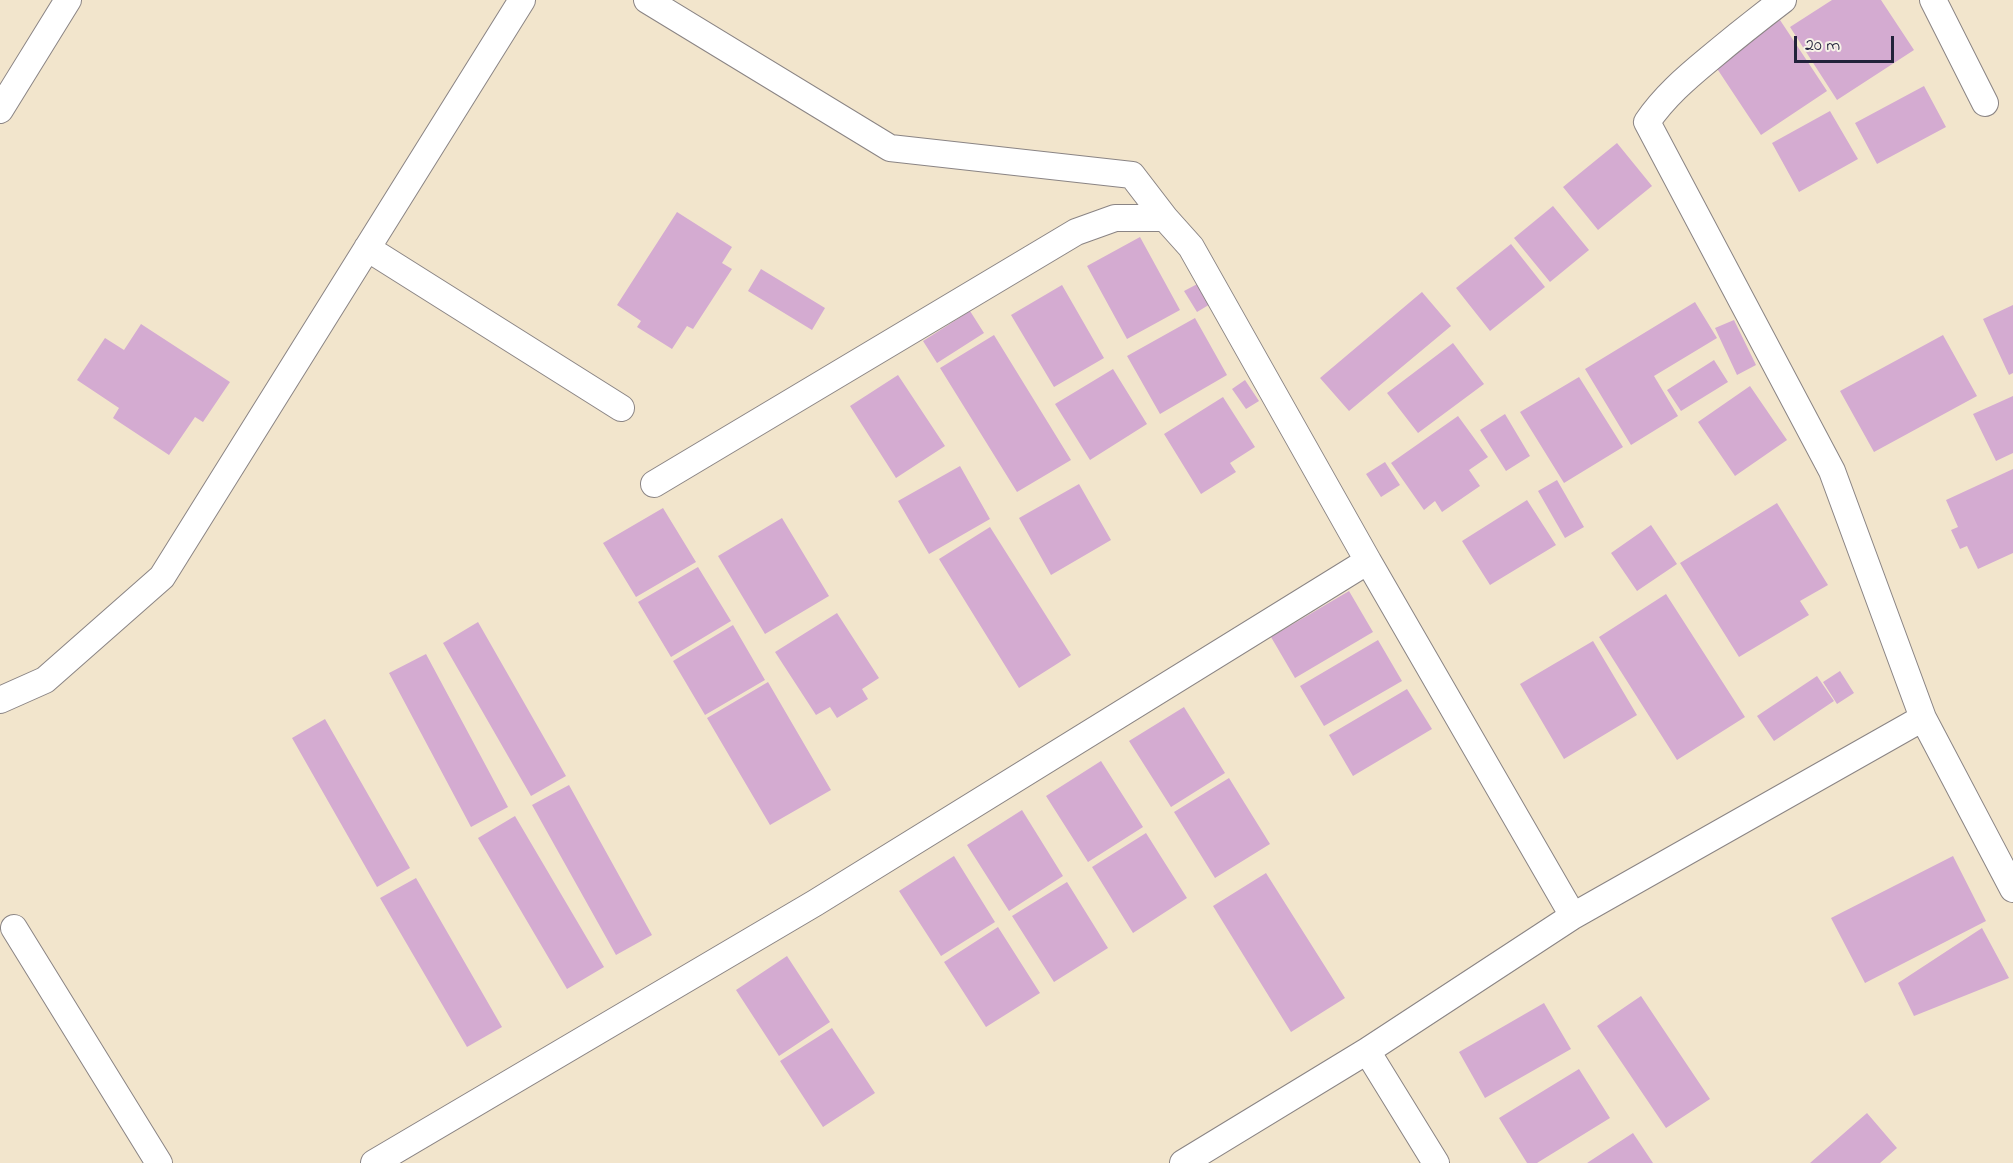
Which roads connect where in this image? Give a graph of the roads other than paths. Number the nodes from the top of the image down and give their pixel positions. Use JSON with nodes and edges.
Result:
{"nodes":[{"id":1,"x":68,"y":0,"type":"edge"},
{"id":2,"x":522,"y":0,"type":"edge"},
{"id":3,"x":647,"y":0,"type":"edge"},
{"id":4,"x":1784,"y":0,"type":"edge"},
{"id":5,"x":1933,"y":0,"type":"edge"},
{"id":6,"x":1985,"y":103,"type":"dead end"},
{"id":7,"x":0,"y":110,"type":"edge"},
{"id":8,"x":1165,"y":218,"type":"junction"},
{"id":9,"x":367,"y":248,"type":"junction"},
{"id":10,"x":621,"y":408,"type":"dead end"},
{"id":11,"x":654,"y":484,"type":"dead end"},
{"id":12,"x":1368,"y":561,"type":"junction"},
{"id":13,"x":0,"y":700,"type":"edge"},
{"id":14,"x":1923,"y":718,"type":"junction"},
{"id":15,"x":2013,"y":889,"type":"edge"},
{"id":16,"x":1573,"y":916,"type":"junction"},
{"id":17,"x":14,"y":928,"type":"dead end"},
{"id":18,"x":1367,"y":1051,"type":"junction"},
{"id":19,"x":159,"y":1163,"type":"edge"},
{"id":20,"x":374,"y":1163,"type":"edge"},
{"id":21,"x":1183,"y":1163,"type":"edge"},
{"id":22,"x":1436,"y":1163,"type":"edge"}],
"edges":[{"from":1,"to":7,"type":"street"},
{"from":2,"to":9,"type":"street"},
{"from":3,"to":8,"type":"street"},
{"from":4,"to":14,"type":"street"},
{"from":5,"to":6,"type":"street"},
{"from":8,"to":11,"type":"street"},
{"from":8,"to":12,"type":"street"},
{"from":9,"to":10,"type":"street"},
{"from":9,"to":13,"type":"street"},
{"from":12,"to":16,"type":"street"},
{"from":12,"to":20,"type":"street"},
{"from":14,"to":15,"type":"street"},
{"from":14,"to":16,"type":"street"},
{"from":16,"to":18,"type":"street"},
{"from":17,"to":19,"type":"street"},
{"from":18,"to":21,"type":"street"},
{"from":18,"to":22,"type":"street"}]}
